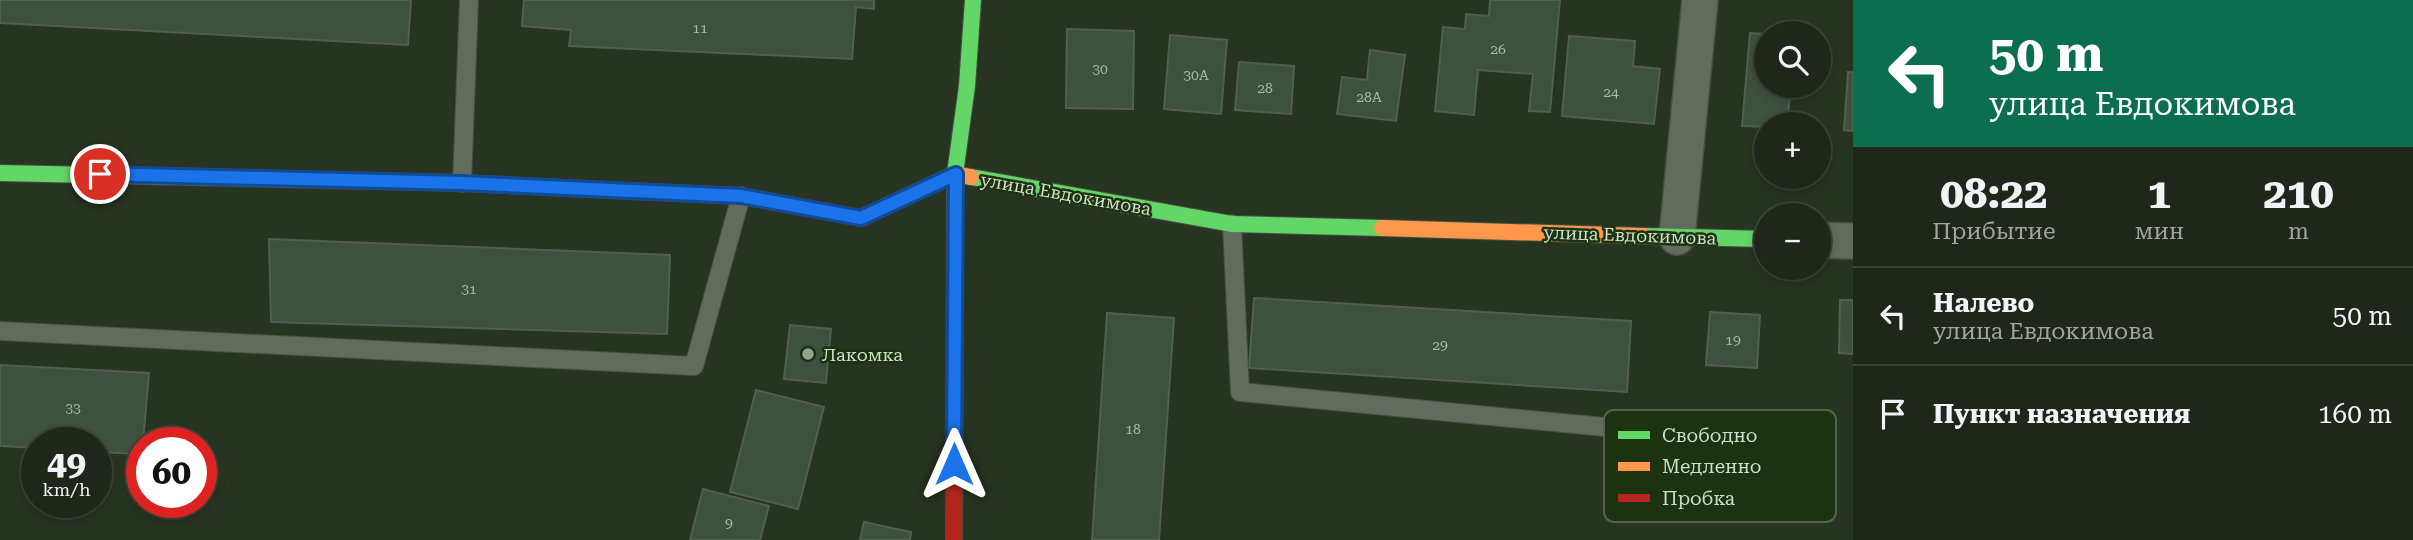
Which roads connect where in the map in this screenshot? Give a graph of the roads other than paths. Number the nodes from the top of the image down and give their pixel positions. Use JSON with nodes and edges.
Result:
{"nodes":[{"id":1,"x":469,"y":0,"type":"edge"},
{"id":2,"x":972,"y":0,"type":"edge"},
{"id":3,"x":1700,"y":0,"type":"edge"},
{"id":4,"x":0,"y":173,"type":"edge"},
{"id":5,"x":956,"y":174,"type":"junction"},
{"id":6,"x":462,"y":183,"type":"junction"},
{"id":7,"x":741,"y":196,"type":"junction"},
{"id":8,"x":1232,"y":224,"type":"junction"},
{"id":9,"x":1677,"y":237,"type":"junction"},
{"id":10,"x":1754,"y":239,"type":"edge"},
{"id":11,"x":1831,"y":240,"type":"edge"},
{"id":12,"x":1853,"y":241,"type":"edge"},
{"id":13,"x":0,"y":331,"type":"edge"},
{"id":14,"x":1604,"y":427,"type":"edge"},
{"id":15,"x":954,"y":540,"type":"edge"}],
"edges":[{"from":1,"to":6,"type":"lane"},
{"from":2,"to":5,"type":"street"},
{"from":3,"to":9,"type":"street"},
{"from":4,"to":6,"type":"street","name":"улица Евдокимова"},
{"from":5,"to":7,"type":"street","name":"улица Евдокимова"},
{"from":5,"to":8,"type":"street","name":"улица Евдокимова"},
{"from":5,"to":15,"type":"street"},
{"from":6,"to":7,"type":"street","name":"улица Евдокимова"},
{"from":7,"to":13,"type":"lane"},
{"from":8,"to":9,"type":"street","name":"улица Евдокимова"},
{"from":8,"to":14,"type":"lane"},
{"from":9,"to":10,"type":"street","name":"улица Евдокимова"},
{"from":11,"to":12,"type":"street"}]}
